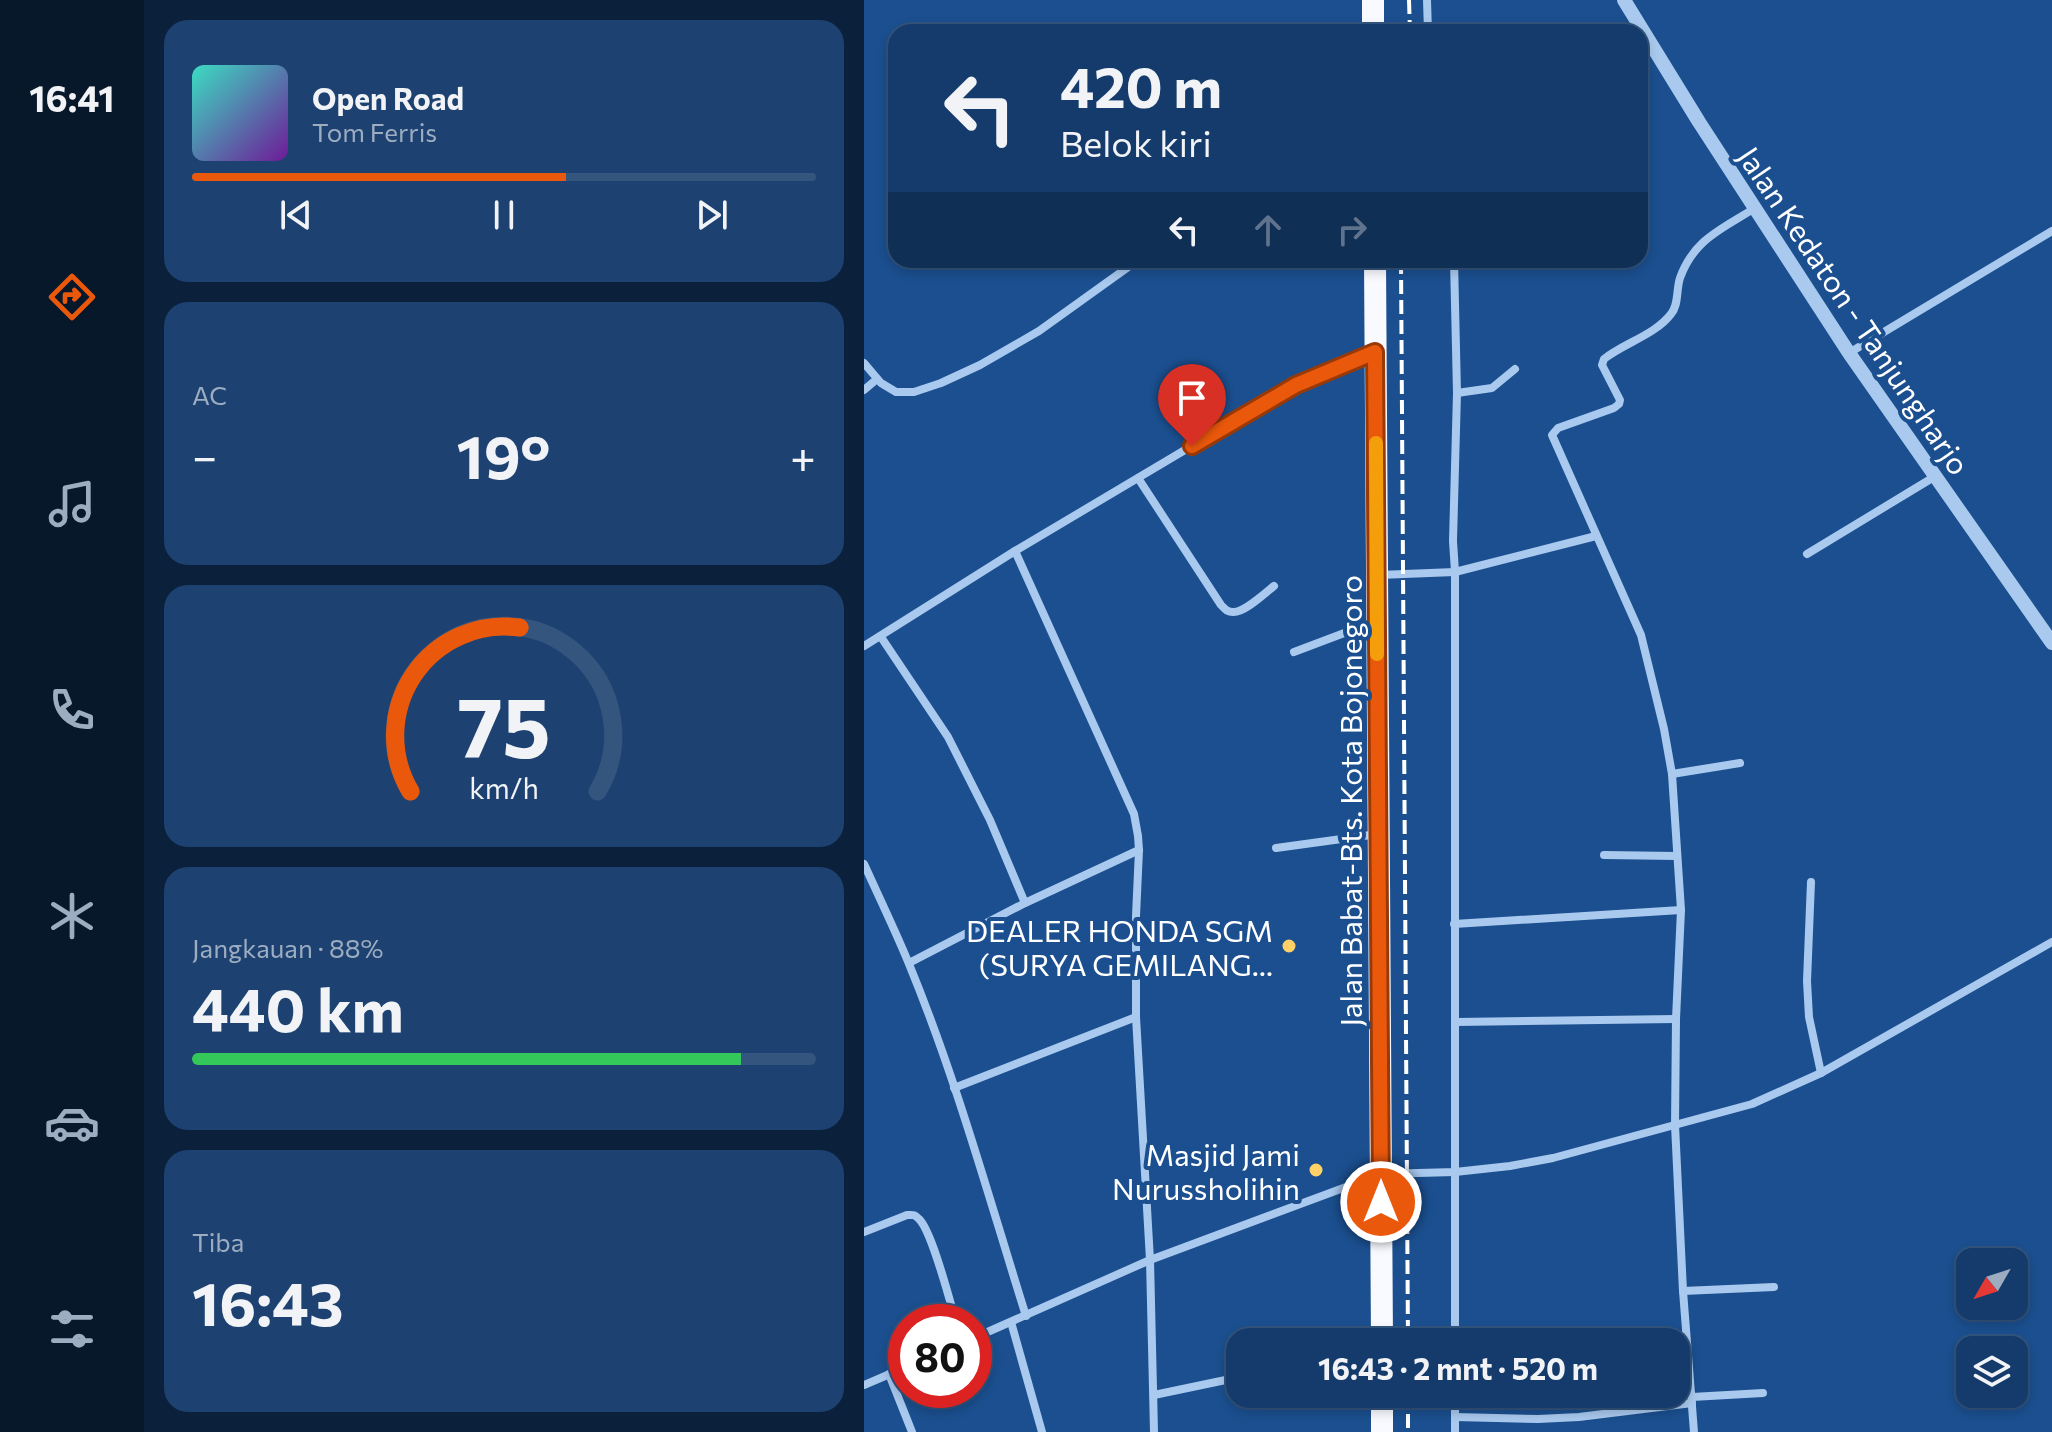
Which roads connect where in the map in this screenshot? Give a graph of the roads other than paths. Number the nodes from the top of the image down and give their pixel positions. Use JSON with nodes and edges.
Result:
{"nodes":[{"id":1,"x":1373,"y":0,"type":"edge"},
{"id":2,"x":1427,"y":0,"type":"edge"},
{"id":3,"x":1624,"y":0,"type":"edge"},
{"id":4,"x":1373,"y":24,"type":"edge"},
{"id":5,"x":1428,"y":24,"type":"edge"},
{"id":6,"x":1639,"y":24,"type":"edge"},
{"id":7,"x":1648,"y":39,"type":"edge"},
{"id":8,"x":1755,"y":208,"type":"junction"},
{"id":9,"x":2052,"y":231,"type":"edge"},
{"id":10,"x":1127,"y":268,"type":"edge"},
{"id":11,"x":1375,"y":268,"type":"edge"},
{"id":12,"x":1454,"y":268,"type":"edge"},
{"id":13,"x":1375,"y":352,"type":"junction"},
{"id":14,"x":1849,"y":353,"type":"junction"},
{"id":15,"x":864,"y":363,"type":"edge"},
{"id":16,"x":1515,"y":369,"type":"dead end"},
{"id":17,"x":877,"y":379,"type":"junction"},
{"id":18,"x":864,"y":390,"type":"edge"},
{"id":19,"x":1457,"y":393,"type":"junction"},
{"id":20,"x":1934,"y":477,"type":"junction"},
{"id":21,"x":1138,"y":478,"type":"junction"},
{"id":22,"x":1596,"y":536,"type":"junction"},
{"id":23,"x":1015,"y":551,"type":"junction"},
{"id":24,"x":1807,"y":554,"type":"dead end"},
{"id":25,"x":1455,"y":572,"type":"junction"},
{"id":26,"x":1378,"y":575,"type":"junction"},
{"id":27,"x":1274,"y":586,"type":"dead end"},
{"id":28,"x":1377,"y":621,"type":"junction"},
{"id":29,"x":881,"y":637,"type":"junction"},
{"id":30,"x":2052,"y":643,"type":"edge"},
{"id":31,"x":864,"y":646,"type":"edge"},
{"id":32,"x":1294,"y":652,"type":"dead end"},
{"id":33,"x":1740,"y":763,"type":"dead end"},
{"id":34,"x":1672,"y":774,"type":"junction"},
{"id":35,"x":1379,"y":834,"type":"junction"},
{"id":36,"x":1276,"y":848,"type":"dead end"},
{"id":37,"x":1139,"y":850,"type":"junction"},
{"id":38,"x":1604,"y":855,"type":"dead end"},
{"id":39,"x":1677,"y":856,"type":"junction"},
{"id":40,"x":864,"y":864,"type":"edge"},
{"id":41,"x":1811,"y":882,"type":"dead end"},
{"id":42,"x":1025,"y":903,"type":"junction"},
{"id":43,"x":1681,"y":910,"type":"junction"},
{"id":44,"x":1454,"y":924,"type":"junction"},
{"id":45,"x":2052,"y":942,"type":"edge"},
{"id":46,"x":909,"y":963,"type":"junction"},
{"id":47,"x":1136,"y":1017,"type":"junction"},
{"id":48,"x":1676,"y":1019,"type":"junction"},
{"id":49,"x":1456,"y":1022,"type":"junction"},
{"id":50,"x":1821,"y":1073,"type":"junction"},
{"id":51,"x":954,"y":1088,"type":"junction"},
{"id":52,"x":1675,"y":1125,"type":"junction"},
{"id":53,"x":1455,"y":1172,"type":"junction"},
{"id":54,"x":1381,"y":1174,"type":"junction"},
{"id":55,"x":864,"y":1232,"type":"edge"},
{"id":56,"x":1150,"y":1260,"type":"junction"},
{"id":57,"x":1774,"y":1287,"type":"dead end"},
{"id":58,"x":1683,"y":1291,"type":"junction"},
{"id":59,"x":950,"y":1304,"type":"edge"},
{"id":60,"x":1026,"y":1316,"type":"junction"},
{"id":61,"x":1011,"y":1322,"type":"junction"},
{"id":62,"x":1382,"y":1328,"type":"edge"},
{"id":63,"x":1455,"y":1328,"type":"edge"},
{"id":64,"x":992,"y":1330,"type":"edge"},
{"id":65,"x":888,"y":1374,"type":"edge"},
{"id":66,"x":1226,"y":1380,"type":"edge"},
{"id":67,"x":864,"y":1385,"type":"edge"},
{"id":68,"x":1763,"y":1393,"type":"dead end"},
{"id":69,"x":1154,"y":1395,"type":"junction"},
{"id":70,"x":1692,"y":1400,"type":"junction"},
{"id":71,"x":902,"y":1408,"type":"edge"},
{"id":72,"x":1382,"y":1408,"type":"edge"},
{"id":73,"x":1455,"y":1408,"type":"edge"},
{"id":74,"x":1455,"y":1417,"type":"junction"},
{"id":75,"x":912,"y":1432,"type":"edge"},
{"id":76,"x":1042,"y":1432,"type":"edge"},
{"id":77,"x":1154,"y":1432,"type":"edge"},
{"id":78,"x":1382,"y":1432,"type":"edge"},
{"id":79,"x":1455,"y":1432,"type":"edge"},
{"id":80,"x":1694,"y":1432,"type":"edge"}],
"edges":[{"from":1,"to":4,"type":"highway"},
{"from":2,"to":5,"type":"street"},
{"from":3,"to":6,"type":"street","name":"Jalan Kedaton - Tanjungharjo"},
{"from":7,"to":8,"type":"street","name":"Jalan Kedaton - Tanjungharjo"},
{"from":8,"to":14,"type":"street","name":"Jalan Kedaton - Tanjungharjo"},
{"from":8,"to":22,"type":"street"},
{"from":9,"to":14,"type":"street"},
{"from":10,"to":17,"type":"street"},
{"from":11,"to":13,"type":"highway","name":"Jalan Babat-Bts. Kota Bojonegoro"},
{"from":12,"to":19,"type":"street"},
{"from":13,"to":21,"type":"street"},
{"from":13,"to":26,"type":"highway","name":"Jalan Babat-Bts. Kota Bojonegoro"},
{"from":14,"to":20,"type":"street","name":"Jalan Kedaton - Tanjungharjo"},
{"from":15,"to":17,"type":"street"},
{"from":16,"to":19,"type":"street"},
{"from":17,"to":18,"type":"street"},
{"from":19,"to":25,"type":"street"},
{"from":20,"to":24,"type":"street"},
{"from":20,"to":30,"type":"street","name":"Jalan Kedaton - Tanjungharjo"},
{"from":21,"to":23,"type":"street"},
{"from":21,"to":27,"type":"street"},
{"from":22,"to":25,"type":"street"},
{"from":22,"to":34,"type":"street"},
{"from":23,"to":29,"type":"street"},
{"from":23,"to":37,"type":"street"},
{"from":25,"to":26,"type":"street"},
{"from":25,"to":44,"type":"street"},
{"from":26,"to":28,"type":"highway","name":"Jalan Babat-Bts. Kota Bojonegoro"},
{"from":28,"to":32,"type":"street"},
{"from":28,"to":35,"type":"highway","name":"Jalan Babat-Bts. Kota Bojonegoro"},
{"from":29,"to":31,"type":"street"},
{"from":29,"to":42,"type":"street"},
{"from":33,"to":34,"type":"street"},
{"from":34,"to":39,"type":"street"},
{"from":35,"to":36,"type":"street"},
{"from":35,"to":54,"type":"highway","name":"Jalan Babat-Bts. Kota Bojonegoro"},
{"from":37,"to":42,"type":"street"},
{"from":37,"to":47,"type":"street"},
{"from":38,"to":39,"type":"street"},
{"from":39,"to":43,"type":"street"},
{"from":40,"to":46,"type":"street"},
{"from":41,"to":50,"type":"street"},
{"from":42,"to":46,"type":"street"},
{"from":43,"to":44,"type":"street"},
{"from":43,"to":48,"type":"street"},
{"from":44,"to":49,"type":"street"},
{"from":45,"to":50,"type":"street"},
{"from":46,"to":51,"type":"street"},
{"from":47,"to":51,"type":"street"},
{"from":47,"to":56,"type":"street"},
{"from":48,"to":49,"type":"street"},
{"from":48,"to":52,"type":"street"},
{"from":49,"to":53,"type":"street"},
{"from":50,"to":52,"type":"street"},
{"from":51,"to":60,"type":"street"},
{"from":52,"to":53,"type":"street"},
{"from":52,"to":58,"type":"street"},
{"from":53,"to":54,"type":"street"},
{"from":53,"to":63,"type":"street"},
{"from":54,"to":56,"type":"street"},
{"from":54,"to":62,"type":"highway","name":"Jalan Babat-Bts. Kota Bojonegoro"},
{"from":55,"to":59,"type":"street"},
{"from":56,"to":60,"type":"street"},
{"from":56,"to":69,"type":"street"},
{"from":57,"to":58,"type":"street"},
{"from":58,"to":70,"type":"street"},
{"from":60,"to":61,"type":"street"},
{"from":61,"to":64,"type":"street"},
{"from":61,"to":76,"type":"street"},
{"from":65,"to":67,"type":"street"},
{"from":66,"to":69,"type":"street"},
{"from":68,"to":70,"type":"street"},
{"from":69,"to":77,"type":"street"},
{"from":70,"to":74,"type":"street"},
{"from":70,"to":80,"type":"street"},
{"from":71,"to":75,"type":"street"},
{"from":72,"to":78,"type":"highway"},
{"from":73,"to":74,"type":"street"},
{"from":74,"to":79,"type":"street"}]}
